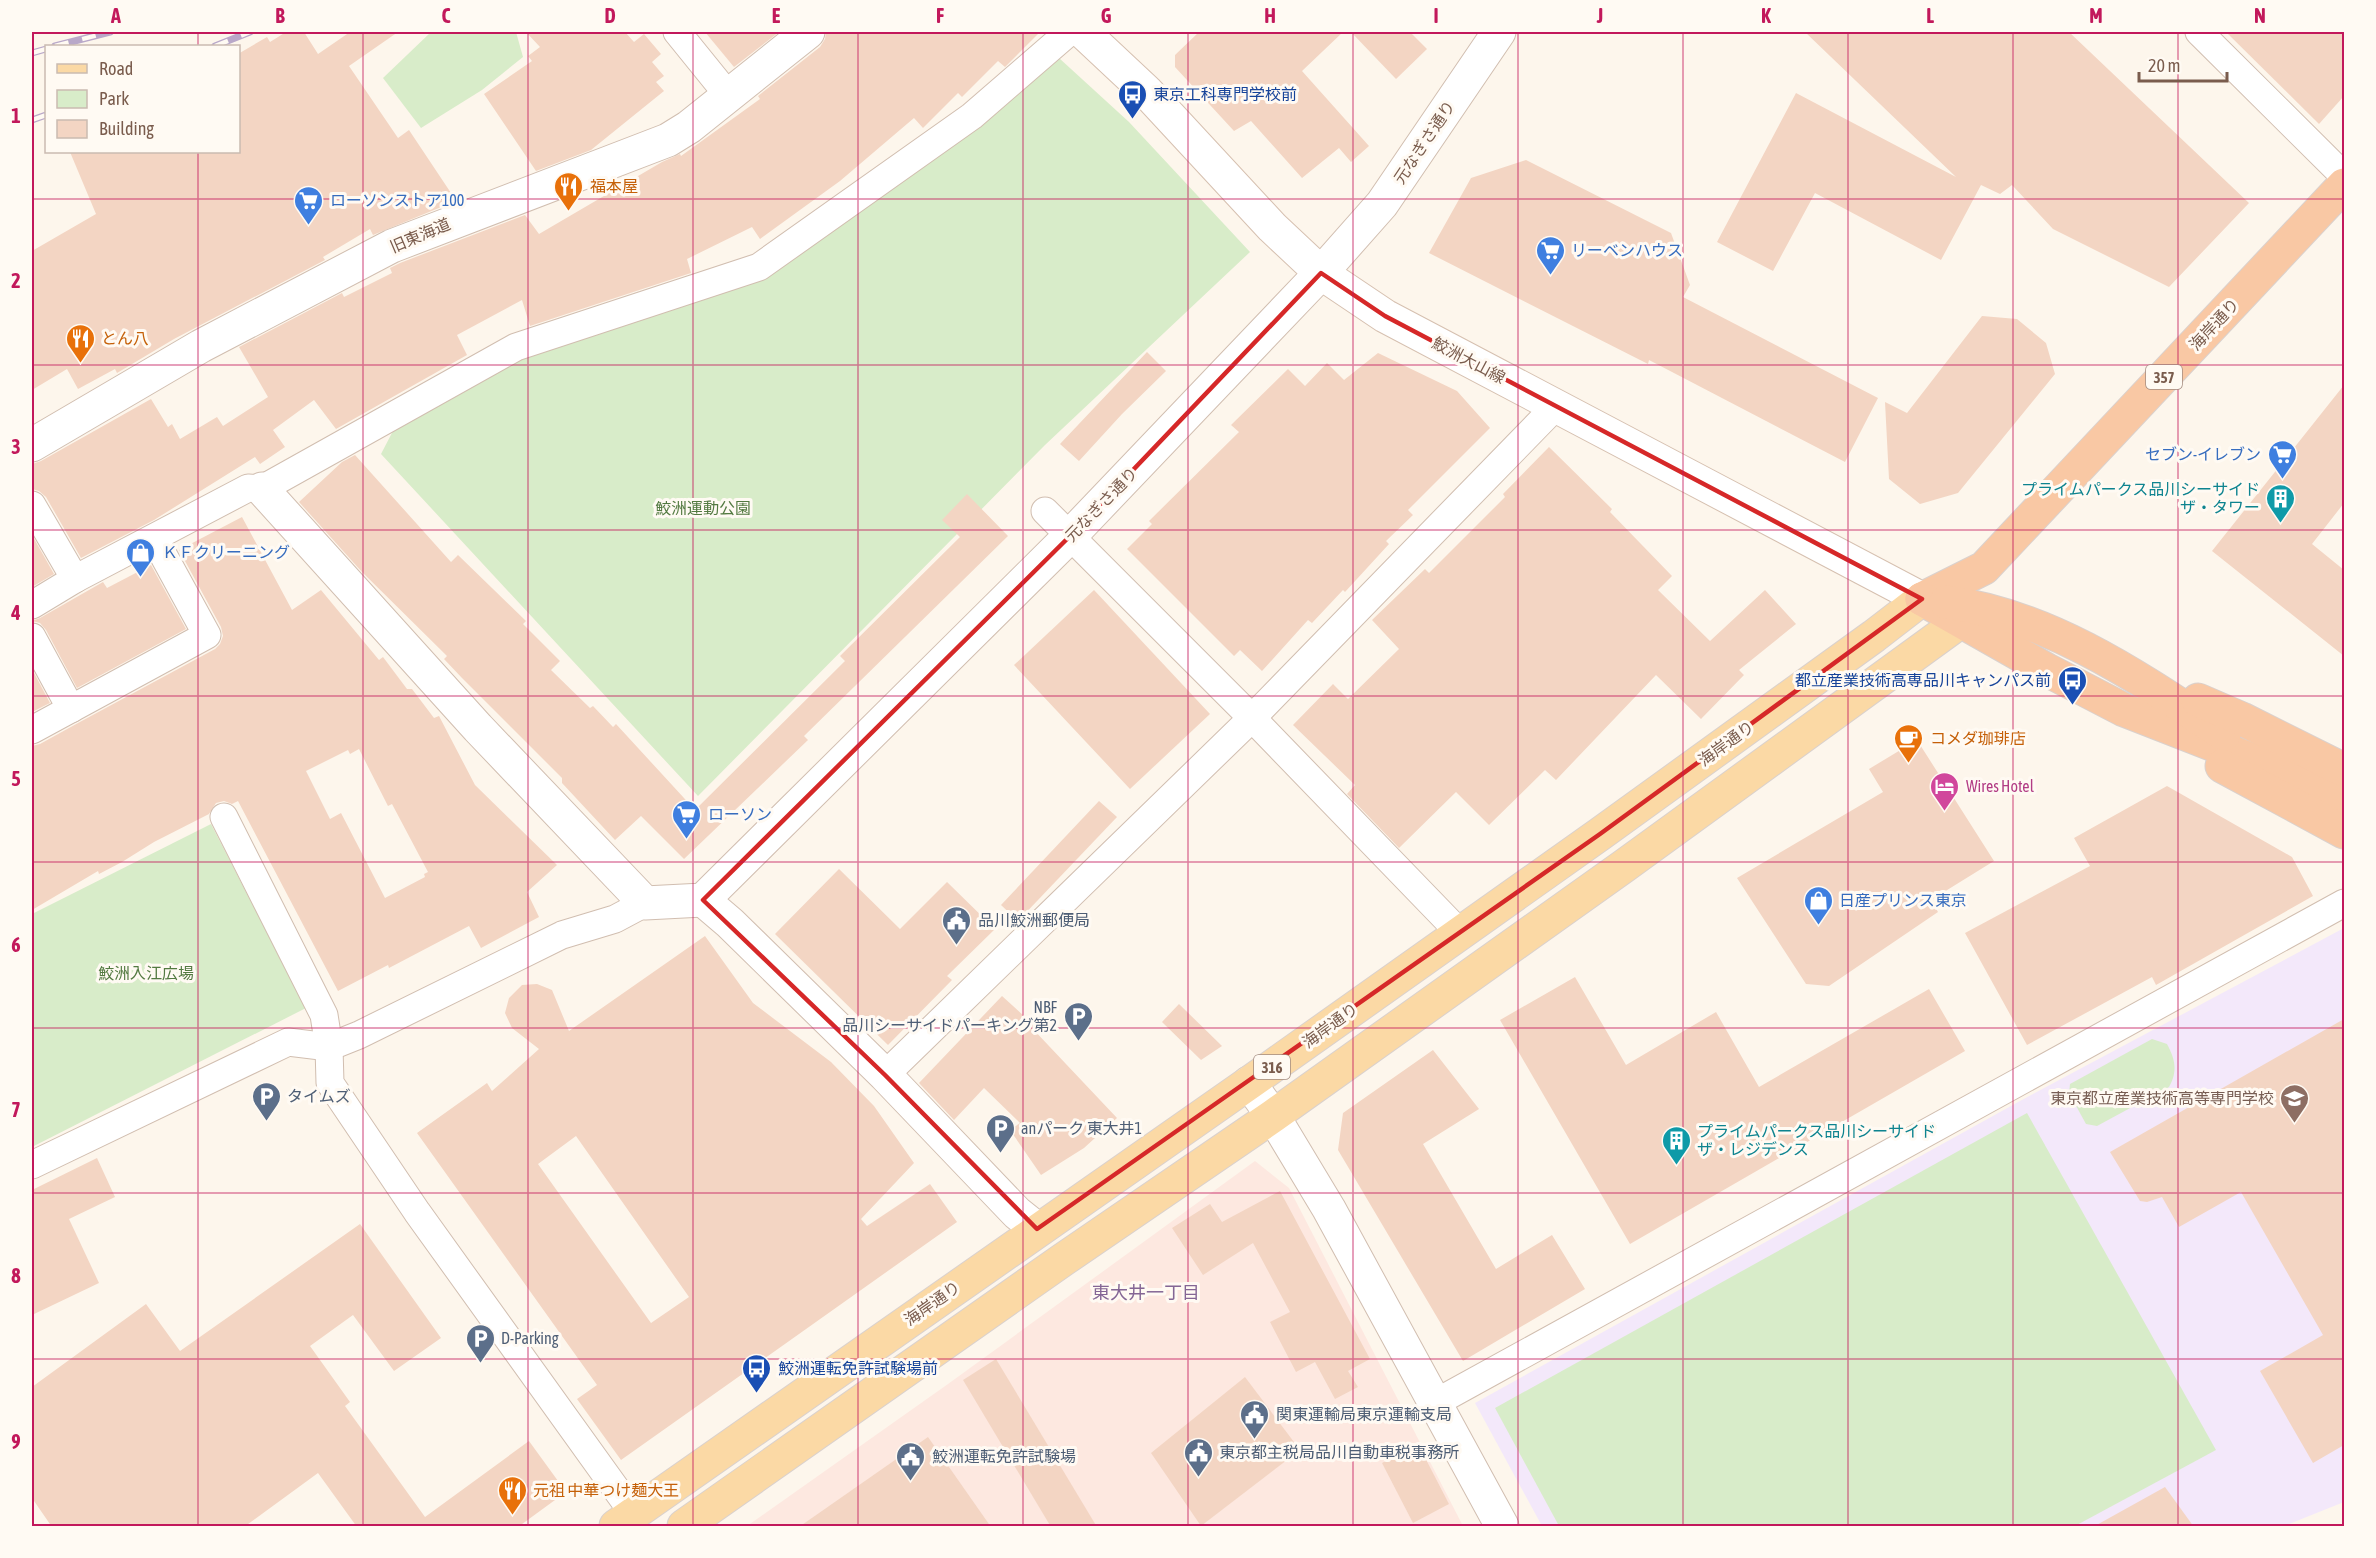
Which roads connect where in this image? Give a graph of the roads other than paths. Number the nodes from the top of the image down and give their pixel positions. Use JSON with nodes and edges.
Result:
{"nodes":[{"id":1,"x":677,"y":32,"type":"edge"},
{"id":2,"x":808,"y":32,"type":"edge"},
{"id":3,"x":1069,"y":32,"type":"edge"},
{"id":4,"x":1083,"y":32,"type":"edge"},
{"id":5,"x":1499,"y":32,"type":"edge"},
{"id":6,"x":2199,"y":32,"type":"edge"},
{"id":7,"x":728,"y":95,"type":"junction"},
{"id":8,"x":2344,"y":176,"type":"edge"},
{"id":9,"x":2344,"y":185,"type":"edge"},
{"id":10,"x":1321,"y":273,"type":"junction"},
{"id":11,"x":1556,"y":406,"type":"junction"},
{"id":12,"x":32,"y":445,"type":"edge"},
{"id":13,"x":262,"y":489,"type":"junction"},
{"id":14,"x":32,"y":505,"type":"edge"},
{"id":15,"x":1045,"y":511,"type":"dead end"},
{"id":16,"x":1071,"y":535,"type":"junction"},
{"id":17,"x":154,"y":538,"type":"junction"},
{"id":18,"x":1984,"y":568,"type":"junction"},
{"id":19,"x":75,"y":579,"type":"junction"},
{"id":20,"x":1922,"y":599,"type":"junction"},
{"id":21,"x":32,"y":605,"type":"edge"},
{"id":22,"x":1968,"y":614,"type":"junction"},
{"id":23,"x":32,"y":637,"type":"edge"},
{"id":24,"x":2125,"y":669,"type":"junction"},
{"id":25,"x":71,"y":709,"type":"junction"},
{"id":26,"x":2124,"y":710,"type":"junction"},
{"id":27,"x":1251,"y":718,"type":"junction"},
{"id":28,"x":32,"y":730,"type":"edge"},
{"id":29,"x":2278,"y":770,"type":"junction"},
{"id":30,"x":2339,"y":790,"type":"edge"},
{"id":31,"x":224,"y":817,"type":"dead end"},
{"id":32,"x":2344,"y":832,"type":"edge"},
{"id":33,"x":703,"y":900,"type":"junction"},
{"id":34,"x":645,"y":903,"type":"junction"},
{"id":35,"x":2344,"y":903,"type":"edge"},
{"id":36,"x":1459,"y":932,"type":"junction"},
{"id":37,"x":329,"y":1047,"type":"junction"},
{"id":38,"x":885,"y":1075,"type":"junction"},
{"id":39,"x":1249,"y":1083,"type":"junction"},
{"id":40,"x":1273,"y":1116,"type":"junction"},
{"id":41,"x":32,"y":1165,"type":"edge"},
{"id":42,"x":1037,"y":1229,"type":"junction"},
{"id":43,"x":1435,"y":1403,"type":"junction"},
{"id":44,"x":625,"y":1520,"type":"edge"},
{"id":45,"x":684,"y":1527,"type":"edge"},
{"id":46,"x":1502,"y":1527,"type":"edge"}],
"edges":[{"from":1,"to":7,"type":"street"},
{"from":2,"to":7,"type":"street","name":"旧東海道"},
{"from":3,"to":13,"type":"street"},
{"from":4,"to":10,"type":"street","name":"鮫洲大山線"},
{"from":5,"to":10,"type":"street","name":"元なぎさ通り"},
{"from":6,"to":8,"type":"street"},
{"from":7,"to":12,"type":"street","name":"旧東海道"},
{"from":9,"to":18,"type":"highway","name":"海岸通り","number":"357"},
{"from":10,"to":11,"type":"street","name":"鮫洲大山線"},
{"from":10,"to":16,"type":"street","name":"元なぎさ通り"},
{"from":11,"to":20,"type":"street","name":"鮫洲大山線"},
{"from":11,"to":27,"type":"street"},
{"from":13,"to":17,"type":"street"},
{"from":13,"to":34,"type":"street"},
{"from":14,"to":19,"type":"street"},
{"from":15,"to":16,"type":"street"},
{"from":16,"to":27,"type":"street"},
{"from":16,"to":33,"type":"street","name":"元なぎさ通り"},
{"from":17,"to":19,"type":"street"},
{"from":17,"to":25,"type":"street"},
{"from":18,"to":20,"type":"highway","name":"海岸通り","number":"357"},
{"from":18,"to":22,"type":"highway"},
{"from":19,"to":21,"type":"street"},
{"from":20,"to":22,"type":"highway"},
{"from":20,"to":36,"type":"main road","name":"海岸通り","number":"316"},
{"from":22,"to":24,"type":"highway"},
{"from":22,"to":26,"type":"highway"},
{"from":22,"to":40,"type":"main road","number":"316"},
{"from":23,"to":25,"type":"street"},
{"from":24,"to":29,"type":"highway"},
{"from":24,"to":30,"type":"highway"},
{"from":25,"to":28,"type":"street"},
{"from":26,"to":29,"type":"highway"},
{"from":26,"to":32,"type":"highway"},
{"from":27,"to":36,"type":"street"},
{"from":27,"to":38,"type":"street"},
{"from":29,"to":30,"type":"highway"},
{"from":31,"to":37,"type":"street"},
{"from":33,"to":34,"type":"street"},
{"from":33,"to":38,"type":"street"},
{"from":34,"to":37,"type":"street"},
{"from":35,"to":43,"type":"street"},
{"from":36,"to":39,"type":"main road","name":"海岸通り","number":"316"},
{"from":37,"to":41,"type":"street"},
{"from":37,"to":44,"type":"street"},
{"from":38,"to":42,"type":"street"},
{"from":39,"to":40,"type":"street"},
{"from":39,"to":42,"type":"main road","name":"海岸通り","number":"316"},
{"from":40,"to":43,"type":"street"},
{"from":40,"to":45,"type":"main road","number":"316"},
{"from":42,"to":44,"type":"main road","name":"海岸通り","number":"316"},
{"from":43,"to":46,"type":"street"}]}
